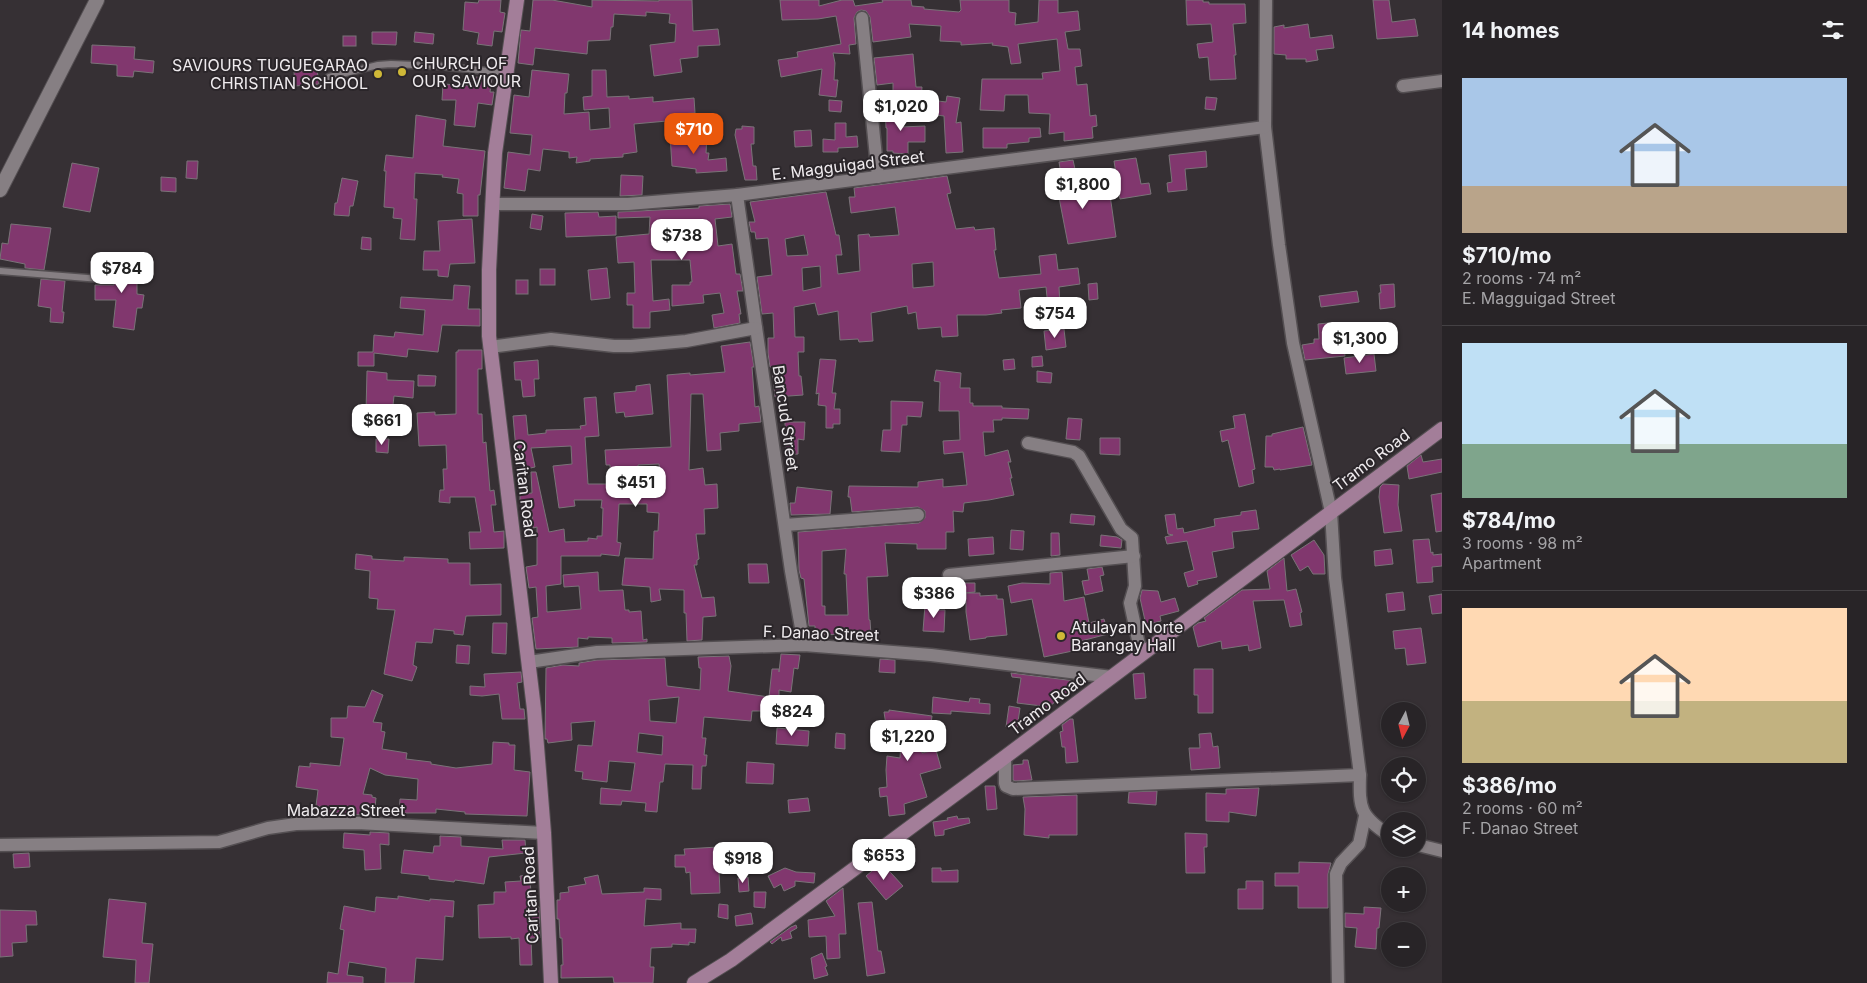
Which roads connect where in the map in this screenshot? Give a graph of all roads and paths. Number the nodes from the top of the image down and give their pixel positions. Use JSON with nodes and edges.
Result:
{"nodes":[{"id":1,"x":97,"y":0,"type":"edge"},
{"id":2,"x":517,"y":0,"type":"edge"},
{"id":3,"x":1266,"y":0,"type":"edge"},
{"id":4,"x":862,"y":18,"type":"dead end"},
{"id":5,"x":506,"y":73,"type":"junction"},
{"id":6,"x":329,"y":78,"type":"dead end"},
{"id":7,"x":1442,"y":82,"type":"edge"},
{"id":8,"x":1403,"y":86,"type":"dead end"},
{"id":9,"x":1265,"y":127,"type":"junction"},
{"id":10,"x":878,"y":177,"type":"junction"},
{"id":11,"x":0,"y":190,"type":"edge"},
{"id":12,"x":737,"y":195,"type":"junction"},
{"id":13,"x":492,"y":204,"type":"junction"},
{"id":14,"x":0,"y":271,"type":"edge"},
{"id":15,"x":100,"y":280,"type":"dead end"},
{"id":16,"x":756,"y":328,"type":"junction"},
{"id":17,"x":490,"y":347,"type":"junction"},
{"id":18,"x":1442,"y":429,"type":"edge"},
{"id":19,"x":1028,"y":444,"type":"dead end"},
{"id":20,"x":1331,"y":512,"type":"junction"},
{"id":21,"x":918,"y":514,"type":"dead end"},
{"id":22,"x":785,"y":525,"type":"junction"},
{"id":23,"x":1134,"y":556,"type":"junction"},
{"id":24,"x":949,"y":576,"type":"dead end"},
{"id":25,"x":804,"y":645,"type":"junction"},
{"id":26,"x":1141,"y":654,"type":"junction"},
{"id":27,"x":529,"y":662,"type":"junction"},
{"id":28,"x":1112,"y":677,"type":"junction"},
{"id":29,"x":1005,"y":757,"type":"junction"},
{"id":30,"x":1360,"y":775,"type":"junction"},
{"id":31,"x":1366,"y":816,"type":"junction"},
{"id":32,"x":1381,"y":828,"type":"edge"},
{"id":33,"x":544,"y":833,"type":"junction"},
{"id":34,"x":0,"y":845,"type":"edge"},
{"id":35,"x":1426,"y":848,"type":"edge"},
{"id":36,"x":1442,"y":851,"type":"edge"},
{"id":37,"x":551,"y":983,"type":"edge"},
{"id":38,"x":694,"y":983,"type":"edge"},
{"id":39,"x":1338,"y":983,"type":"edge"}],
"edges":[{"from":1,"to":11,"type":"street"},
{"from":2,"to":5,"type":"main road","name":"Caritan Road"},
{"from":3,"to":9,"type":"street"},
{"from":4,"to":10,"type":"street"},
{"from":5,"to":6,"type":"lane"},
{"from":5,"to":13,"type":"main road","name":"Caritan Road"},
{"from":7,"to":8,"type":"street"},
{"from":9,"to":10,"type":"street","name":"E. Magguigad Street"},
{"from":9,"to":20,"type":"street"},
{"from":10,"to":12,"type":"street","name":"E. Magguigad Street"},
{"from":12,"to":13,"type":"street","name":"E. Magguigad Street"},
{"from":12,"to":16,"type":"street","name":"Bancud Street"},
{"from":13,"to":17,"type":"main road","name":"Caritan Road"},
{"from":14,"to":15,"type":"lane"},
{"from":16,"to":17,"type":"street"},
{"from":16,"to":22,"type":"street","name":"Bancud Street"},
{"from":17,"to":27,"type":"main road","name":"Caritan Road"},
{"from":18,"to":20,"type":"main road","name":"Tramo Road"},
{"from":19,"to":23,"type":"street"},
{"from":20,"to":26,"type":"main road","name":"Tramo Road"},
{"from":20,"to":30,"type":"street"},
{"from":21,"to":22,"type":"street"},
{"from":22,"to":25,"type":"street","name":"Bancud Street"},
{"from":23,"to":24,"type":"street"},
{"from":23,"to":26,"type":"street"},
{"from":25,"to":27,"type":"street","name":"F. Danao Street"},
{"from":25,"to":28,"type":"street","name":"F. Danao Street"},
{"from":26,"to":28,"type":"main road","name":"Tramo Road"},
{"from":27,"to":33,"type":"main road","name":"Caritan Road"},
{"from":28,"to":29,"type":"main road","name":"Tramo Road"},
{"from":29,"to":30,"type":"street"},
{"from":29,"to":38,"type":"main road","name":"Tramo Road"},
{"from":30,"to":31,"type":"street"},
{"from":31,"to":32,"type":"street"},
{"from":31,"to":39,"type":"street"},
{"from":33,"to":34,"type":"street","name":"Mabazza Street"},
{"from":33,"to":37,"type":"main road","name":"Caritan Road"},
{"from":35,"to":36,"type":"street"}]}
